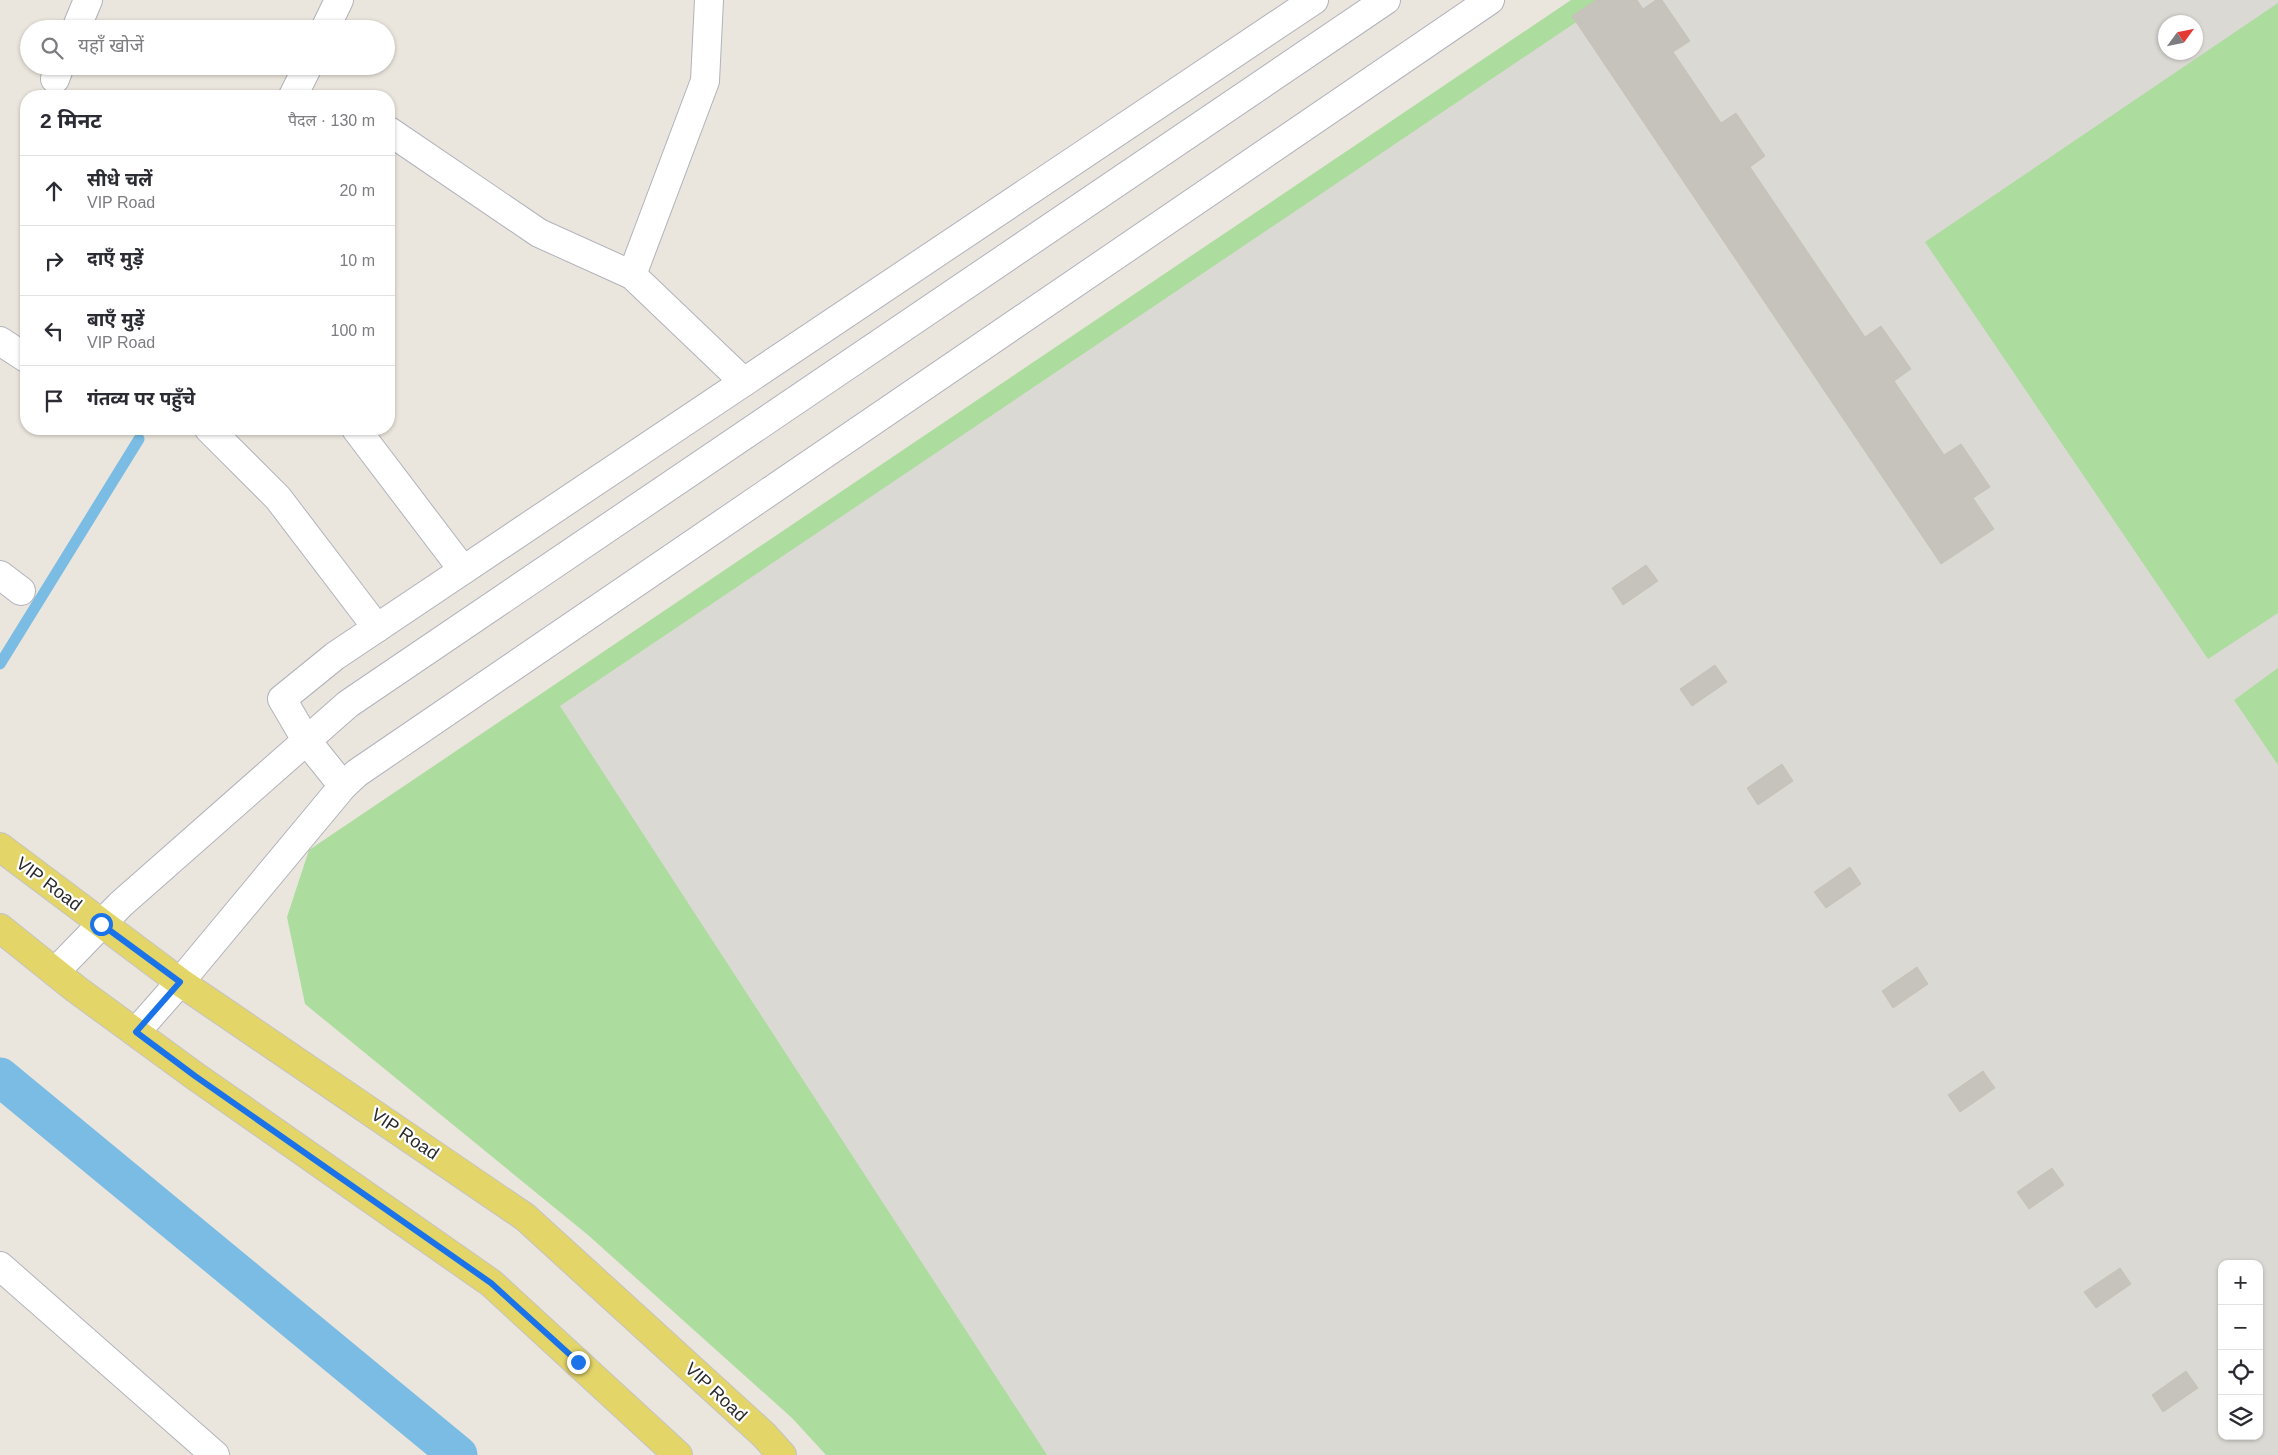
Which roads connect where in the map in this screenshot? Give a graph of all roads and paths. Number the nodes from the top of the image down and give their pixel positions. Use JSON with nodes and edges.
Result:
{"nodes":[{"id":1,"x":88,"y":0,"type":"edge"},
{"id":2,"x":339,"y":0,"type":"edge"},
{"id":3,"x":709,"y":0,"type":"edge"},
{"id":4,"x":1314,"y":0,"type":"edge"},
{"id":5,"x":1386,"y":0,"type":"edge"},
{"id":6,"x":1490,"y":0,"type":"edge"},
{"id":7,"x":80,"y":20,"type":"edge"},
{"id":8,"x":330,"y":20,"type":"edge"},
{"id":9,"x":395,"y":135,"type":"edge"},
{"id":10,"x":632,"y":275,"type":"junction"},
{"id":11,"x":0,"y":341,"type":"edge"},
{"id":12,"x":20,"y":354,"type":"edge"},
{"id":13,"x":744,"y":382,"type":"junction"},
{"id":14,"x":218,"y":435,"type":"edge"},
{"id":15,"x":361,"y":435,"type":"edge"},
{"id":16,"x":463,"y":570,"type":"junction"},
{"id":17,"x":377,"y":628,"type":"junction"},
{"id":18,"x":306,"y":740,"type":"junction"},
{"id":19,"x":343,"y":786,"type":"junction"},
{"id":20,"x":0,"y":847,"type":"edge"},
{"id":21,"x":101,"y":924,"type":"junction"},
{"id":22,"x":0,"y":928,"type":"edge"},
{"id":23,"x":55,"y":972,"type":"junction"},
{"id":24,"x":180,"y":982,"type":"junction"},
{"id":25,"x":136,"y":1032,"type":"junction"},
{"id":26,"x":0,"y":1266,"type":"edge"},
{"id":27,"x":215,"y":1455,"type":"edge"},
{"id":28,"x":678,"y":1455,"type":"edge"},
{"id":29,"x":782,"y":1455,"type":"edge"}],
"edges":[{"from":1,"to":7,"type":"street"},
{"from":2,"to":8,"type":"street"},
{"from":3,"to":10,"type":"street"},
{"from":4,"to":13,"type":"street"},
{"from":5,"to":18,"type":"street"},
{"from":6,"to":19,"type":"street"},
{"from":9,"to":10,"type":"street"},
{"from":10,"to":13,"type":"street"},
{"from":11,"to":12,"type":"street"},
{"from":13,"to":16,"type":"street"},
{"from":14,"to":17,"type":"street"},
{"from":15,"to":16,"type":"street"},
{"from":16,"to":17,"type":"street"},
{"from":17,"to":18,"type":"street"},
{"from":18,"to":19,"type":"street"},
{"from":18,"to":21,"type":"street"},
{"from":19,"to":24,"type":"street"},
{"from":20,"to":21,"type":"main road","name":"VIP Road"},
{"from":21,"to":23,"type":"street"},
{"from":21,"to":24,"type":"main road","name":"VIP Road"},
{"from":22,"to":23,"type":"main road"},
{"from":23,"to":25,"type":"main road"},
{"from":24,"to":25,"type":"street"},
{"from":24,"to":29,"type":"main road","name":"VIP Road"},
{"from":25,"to":28,"type":"main road"},
{"from":26,"to":27,"type":"street"}]}
